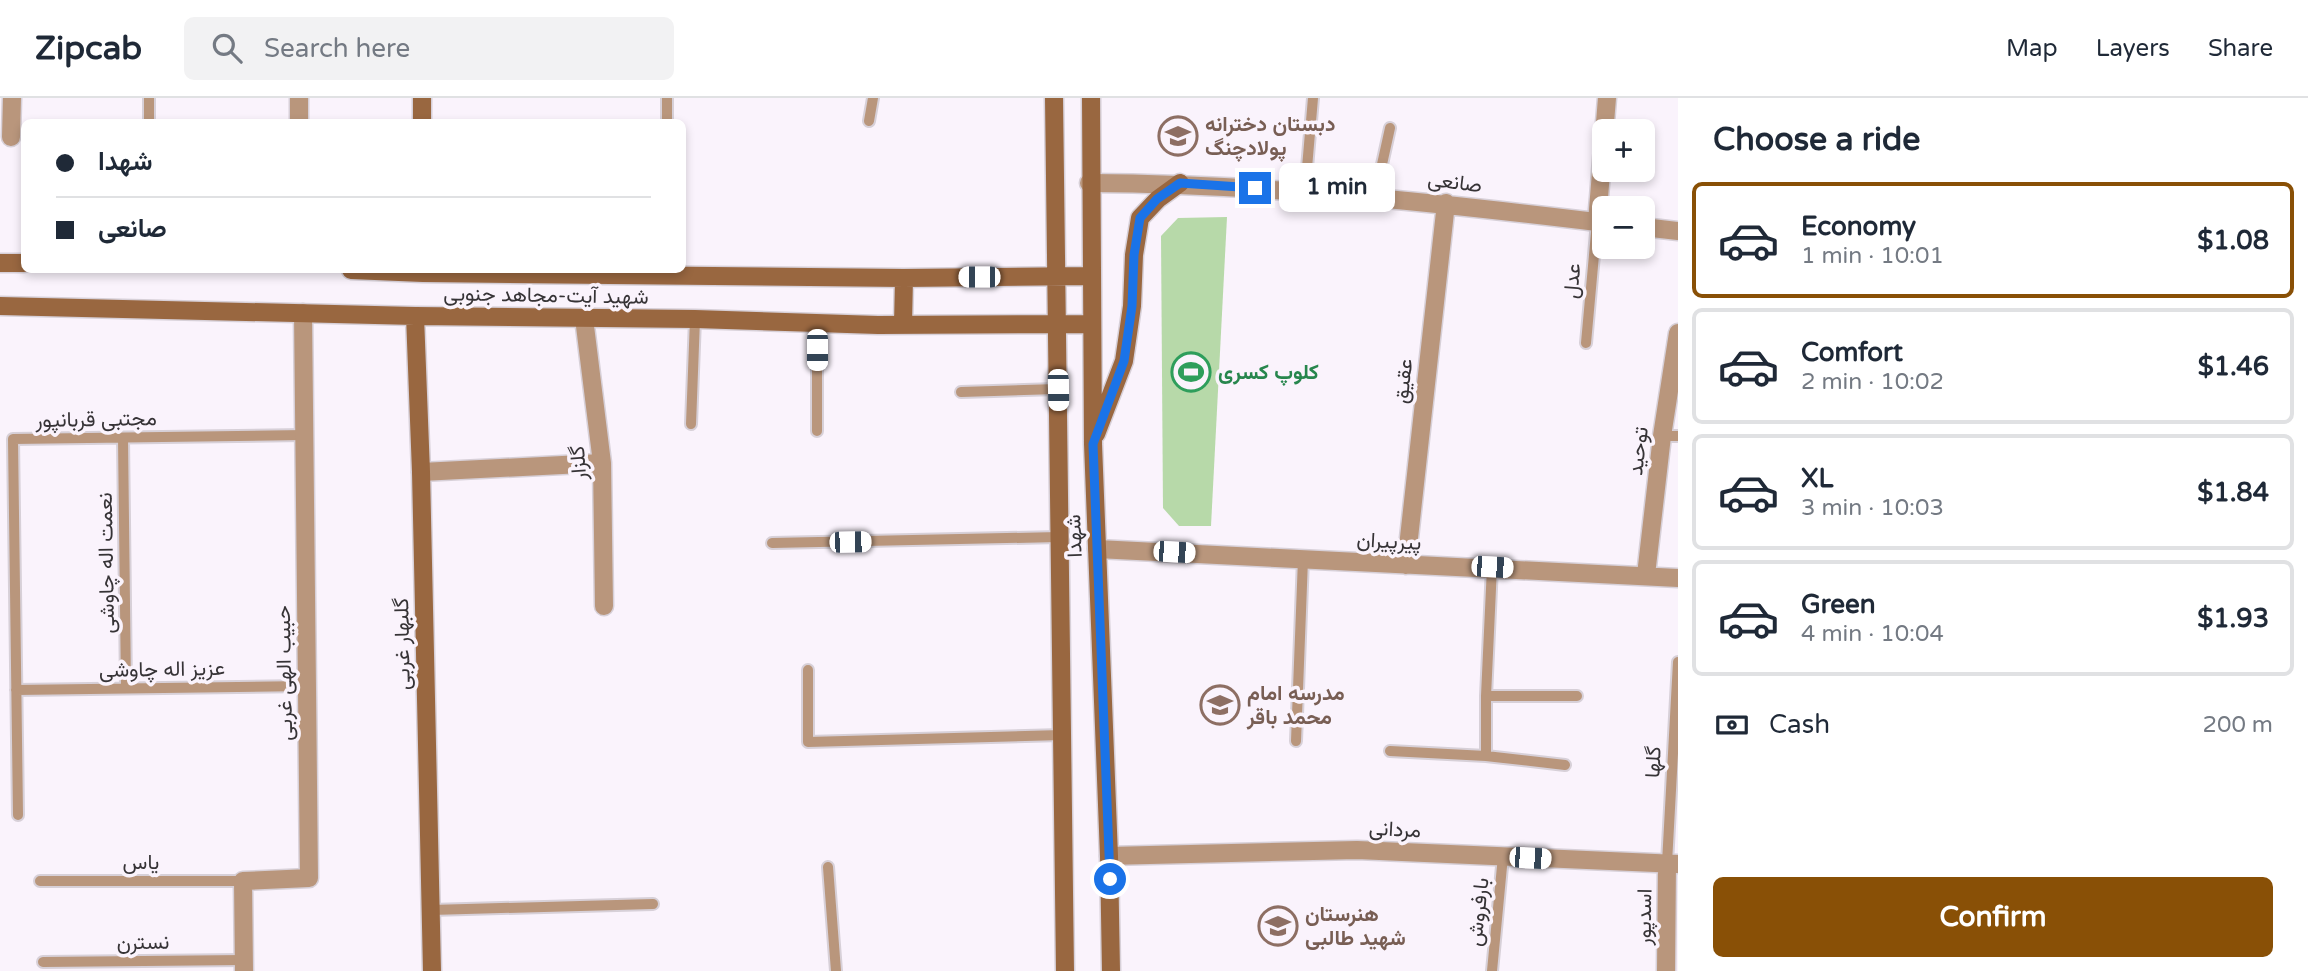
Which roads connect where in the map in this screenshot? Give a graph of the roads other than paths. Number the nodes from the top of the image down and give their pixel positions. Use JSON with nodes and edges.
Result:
{"nodes":[{"id":1,"x":12,"y":98,"type":"edge"},
{"id":2,"x":149,"y":98,"type":"edge"},
{"id":3,"x":299,"y":98,"type":"edge"},
{"id":4,"x":422,"y":98,"type":"edge"},
{"id":5,"x":667,"y":98,"type":"edge"},
{"id":6,"x":873,"y":98,"type":"edge"},
{"id":7,"x":1054,"y":98,"type":"edge"},
{"id":8,"x":1091,"y":98,"type":"edge"},
{"id":9,"x":1313,"y":98,"type":"edge"},
{"id":10,"x":1607,"y":98,"type":"edge"},
{"id":11,"x":149,"y":119,"type":"edge"},
{"id":12,"x":299,"y":119,"type":"edge"},
{"id":13,"x":422,"y":119,"type":"edge"},
{"id":14,"x":667,"y":119,"type":"edge"},
{"id":15,"x":869,"y":121,"type":"dead end"},
{"id":16,"x":1390,"y":128,"type":"dead end"},
{"id":17,"x":11,"y":137,"type":"dead end"},
{"id":18,"x":1089,"y":183,"type":"junction"},
{"id":19,"x":1180,"y":183,"type":"junction"},
{"id":20,"x":1305,"y":191,"type":"junction"},
{"id":21,"x":1375,"y":196,"type":"junction"},
{"id":22,"x":1602,"y":196,"type":"edge"},
{"id":23,"x":1446,"y":203,"type":"junction"},
{"id":24,"x":1592,"y":221,"type":"edge"},
{"id":25,"x":1655,"y":229,"type":"edge"},
{"id":26,"x":1678,"y":232,"type":"edge"},
{"id":27,"x":1596,"y":259,"type":"edge"},
{"id":28,"x":21,"y":263,"type":"edge"},
{"id":29,"x":0,"y":264,"type":"edge"},
{"id":30,"x":560,"y":273,"type":"edge"},
{"id":31,"x":1091,"y":276,"type":"junction"},
{"id":32,"x":1055,"y":277,"type":"junction"},
{"id":33,"x":904,"y":278,"type":"junction"},
{"id":34,"x":0,"y":306,"type":"edge"},
{"id":35,"x":303,"y":313,"type":"junction"},
{"id":36,"x":415,"y":316,"type":"junction"},
{"id":37,"x":584,"y":318,"type":"junction"},
{"id":38,"x":695,"y":319,"type":"junction"},
{"id":39,"x":817,"y":323,"type":"junction"},
{"id":40,"x":1056,"y":323,"type":"junction"},
{"id":41,"x":903,"y":324,"type":"junction"},
{"id":42,"x":1091,"y":324,"type":"junction"},
{"id":43,"x":1678,"y":333,"type":"edge"},
{"id":44,"x":1586,"y":343,"type":"dead end"},
{"id":45,"x":1058,"y":390,"type":"junction"},
{"id":46,"x":961,"y":392,"type":"dead end"},
{"id":47,"x":691,"y":424,"type":"dead end"},
{"id":48,"x":817,"y":431,"type":"dead end"},
{"id":49,"x":304,"y":436,"type":"junction"},
{"id":50,"x":1670,"y":436,"type":"edge"},
{"id":51,"x":123,"y":438,"type":"junction"},
{"id":52,"x":1093,"y":444,"type":"junction"},
{"id":53,"x":602,"y":463,"type":"junction"},
{"id":54,"x":421,"y":472,"type":"junction"},
{"id":55,"x":1059,"y":537,"type":"junction"},
{"id":56,"x":772,"y":544,"type":"dead end"},
{"id":57,"x":1097,"y":549,"type":"junction"},
{"id":58,"x":1303,"y":559,"type":"junction"},
{"id":59,"x":1406,"y":565,"type":"junction"},
{"id":60,"x":1492,"y":567,"type":"junction"},
{"id":61,"x":1646,"y":575,"type":"junction"},
{"id":62,"x":1678,"y":578,"type":"edge"},
{"id":63,"x":604,"y":606,"type":"dead end"},
{"id":64,"x":1678,"y":662,"type":"edge"},
{"id":65,"x":808,"y":670,"type":"dead end"},
{"id":66,"x":307,"y":686,"type":"junction"},
{"id":67,"x":126,"y":688,"type":"junction"},
{"id":68,"x":16,"y":690,"type":"junction"},
{"id":69,"x":1486,"y":696,"type":"junction"},
{"id":70,"x":1577,"y":696,"type":"dead end"},
{"id":71,"x":1062,"y":735,"type":"junction"},
{"id":72,"x":1296,"y":741,"type":"dead end"},
{"id":73,"x":1390,"y":751,"type":"dead end"},
{"id":74,"x":1486,"y":756,"type":"junction"},
{"id":75,"x":1565,"y":765,"type":"dead end"},
{"id":76,"x":18,"y":815,"type":"dead end"},
{"id":77,"x":1109,"y":856,"type":"junction"},
{"id":78,"x":1503,"y":856,"type":"junction"},
{"id":79,"x":1673,"y":864,"type":"edge"},
{"id":80,"x":828,"y":867,"type":"dead end"},
{"id":81,"x":40,"y":881,"type":"dead end"},
{"id":82,"x":243,"y":881,"type":"junction"},
{"id":83,"x":653,"y":904,"type":"dead end"},
{"id":84,"x":431,"y":910,"type":"junction"},
{"id":85,"x":43,"y":962,"type":"dead end"},
{"id":86,"x":244,"y":966,"type":"edge"},
{"id":87,"x":432,"y":971,"type":"edge"},
{"id":88,"x":836,"y":971,"type":"edge"},
{"id":89,"x":1065,"y":971,"type":"edge"},
{"id":90,"x":1111,"y":971,"type":"edge"},
{"id":91,"x":1492,"y":971,"type":"edge"},
{"id":92,"x":1666,"y":971,"type":"edge"}],
"edges":[{"from":1,"to":17,"type":"street"},
{"from":2,"to":11,"type":"lane"},
{"from":3,"to":12,"type":"street"},
{"from":4,"to":13,"type":"main road"},
{"from":5,"to":14,"type":"lane"},
{"from":6,"to":15,"type":"lane"},
{"from":7,"to":32,"type":"main road","name":"شهدا"},
{"from":8,"to":18,"type":"main road","name":"شهدا"},
{"from":9,"to":20,"type":"lane"},
{"from":10,"to":22,"type":"street"},
{"from":16,"to":21,"type":"lane"},
{"from":18,"to":19,"type":"street","name":"صانعی"},
{"from":18,"to":31,"type":"main road","name":"شهدا"},
{"from":19,"to":20,"type":"street","name":"صانعی"},
{"from":19,"to":52,"type":"main road"},
{"from":20,"to":21,"type":"street","name":"صانعی"},
{"from":21,"to":23,"type":"street","name":"صانعی"},
{"from":23,"to":24,"type":"street","name":"صانعی"},
{"from":23,"to":59,"type":"street","name":"عقیق"},
{"from":25,"to":26,"type":"street"},
{"from":27,"to":44,"type":"lane","name":"عدل"},
{"from":28,"to":29,"type":"main road"},
{"from":30,"to":33,"type":"main road","name":"شهید آیت-مجاهد جنوبی"},
{"from":31,"to":32,"type":"main road","name":"شهید آیت-مجاهد جنوبی"},
{"from":31,"to":42,"type":"main road","name":"شهدا"},
{"from":32,"to":33,"type":"main road","name":"شهید آیت-مجاهد جنوبی"},
{"from":32,"to":40,"type":"main road","name":"شهدا"},
{"from":33,"to":41,"type":"main road"},
{"from":34,"to":35,"type":"main road","name":"شهید آیت-مجاهد جنوبی"},
{"from":35,"to":36,"type":"main road","name":"شهید آیت-مجاهد جنوبی"},
{"from":35,"to":49,"type":"street","name":"حبیب الهی غربی"},
{"from":36,"to":37,"type":"main road","name":"شهید آیت-مجاهد جنوبی"},
{"from":36,"to":54,"type":"main road","name":"گلبهار غربی"},
{"from":37,"to":38,"type":"main road","name":"شهید آیت-مجاهد جنوبی"},
{"from":37,"to":53,"type":"street","name":"گلزار"},
{"from":38,"to":39,"type":"main road","name":"شهید آیت-مجاهد جنوبی"},
{"from":38,"to":47,"type":"lane"},
{"from":39,"to":41,"type":"main road","name":"شهید آیت-مجاهد جنوبی"},
{"from":39,"to":48,"type":"lane"},
{"from":40,"to":41,"type":"main road","name":"شهید آیت-مجاهد جنوبی"},
{"from":40,"to":42,"type":"main road","name":"شهید آیت-مجاهد جنوبی"},
{"from":40,"to":45,"type":"main road","name":"شهدا"},
{"from":42,"to":52,"type":"main road","name":"شهدا"},
{"from":43,"to":50,"type":"street","name":"توحید"},
{"from":45,"to":46,"type":"lane"},
{"from":45,"to":55,"type":"main road","name":"شهدا"},
{"from":49,"to":51,"type":"lane","name":"مجتبی قربانپور"},
{"from":49,"to":66,"type":"street","name":"حبیب الهی غربی"},
{"from":50,"to":61,"type":"street","name":"توحید"},
{"from":51,"to":67,"type":"lane","name":"نعمت اله چاوشی"},
{"from":51,"to":68,"type":"lane","name":"مجتبی قربانپور"},
{"from":52,"to":57,"type":"main road","name":"شهدا"},
{"from":53,"to":54,"type":"street"},
{"from":53,"to":63,"type":"street","name":"گلزار"},
{"from":54,"to":84,"type":"main road","name":"گلبهار غربی"},
{"from":55,"to":56,"type":"lane"},
{"from":55,"to":71,"type":"main road","name":"شهدا"},
{"from":57,"to":58,"type":"street","name":"پیرپیران"},
{"from":57,"to":77,"type":"main road","name":"شهدا"},
{"from":58,"to":59,"type":"street","name":"پیرپیران"},
{"from":58,"to":72,"type":"lane"},
{"from":59,"to":60,"type":"street","name":"پیرپیران"},
{"from":60,"to":61,"type":"street","name":"پیرپیران"},
{"from":60,"to":69,"type":"lane"},
{"from":61,"to":62,"type":"street","name":"پیرپیران"},
{"from":64,"to":79,"type":"lane","name":"گلها"},
{"from":65,"to":71,"type":"lane"},
{"from":66,"to":67,"type":"lane","name":"عزیز اله چاوشی"},
{"from":66,"to":82,"type":"street","name":"حبیب الهی غربی"},
{"from":67,"to":68,"type":"lane","name":"عزیز اله چاوشی"},
{"from":68,"to":76,"type":"lane"},
{"from":69,"to":70,"type":"lane"},
{"from":69,"to":74,"type":"lane"},
{"from":71,"to":89,"type":"main road","name":"شهدا"},
{"from":73,"to":74,"type":"lane"},
{"from":74,"to":75,"type":"lane"},
{"from":77,"to":78,"type":"street","name":"مردانی"},
{"from":77,"to":90,"type":"main road","name":"شهدا"},
{"from":78,"to":79,"type":"street","name":"مردانی"},
{"from":78,"to":91,"type":"lane","name":"بارفروش"},
{"from":79,"to":92,"type":"street","name":"اسدپور"},
{"from":80,"to":88,"type":"lane"},
{"from":81,"to":82,"type":"lane","name":"یاس"},
{"from":82,"to":86,"type":"street"},
{"from":83,"to":84,"type":"lane"},
{"from":84,"to":87,"type":"main road","name":"گلبهار غربی"},
{"from":85,"to":86,"type":"lane","name":"نسترن"}]}
